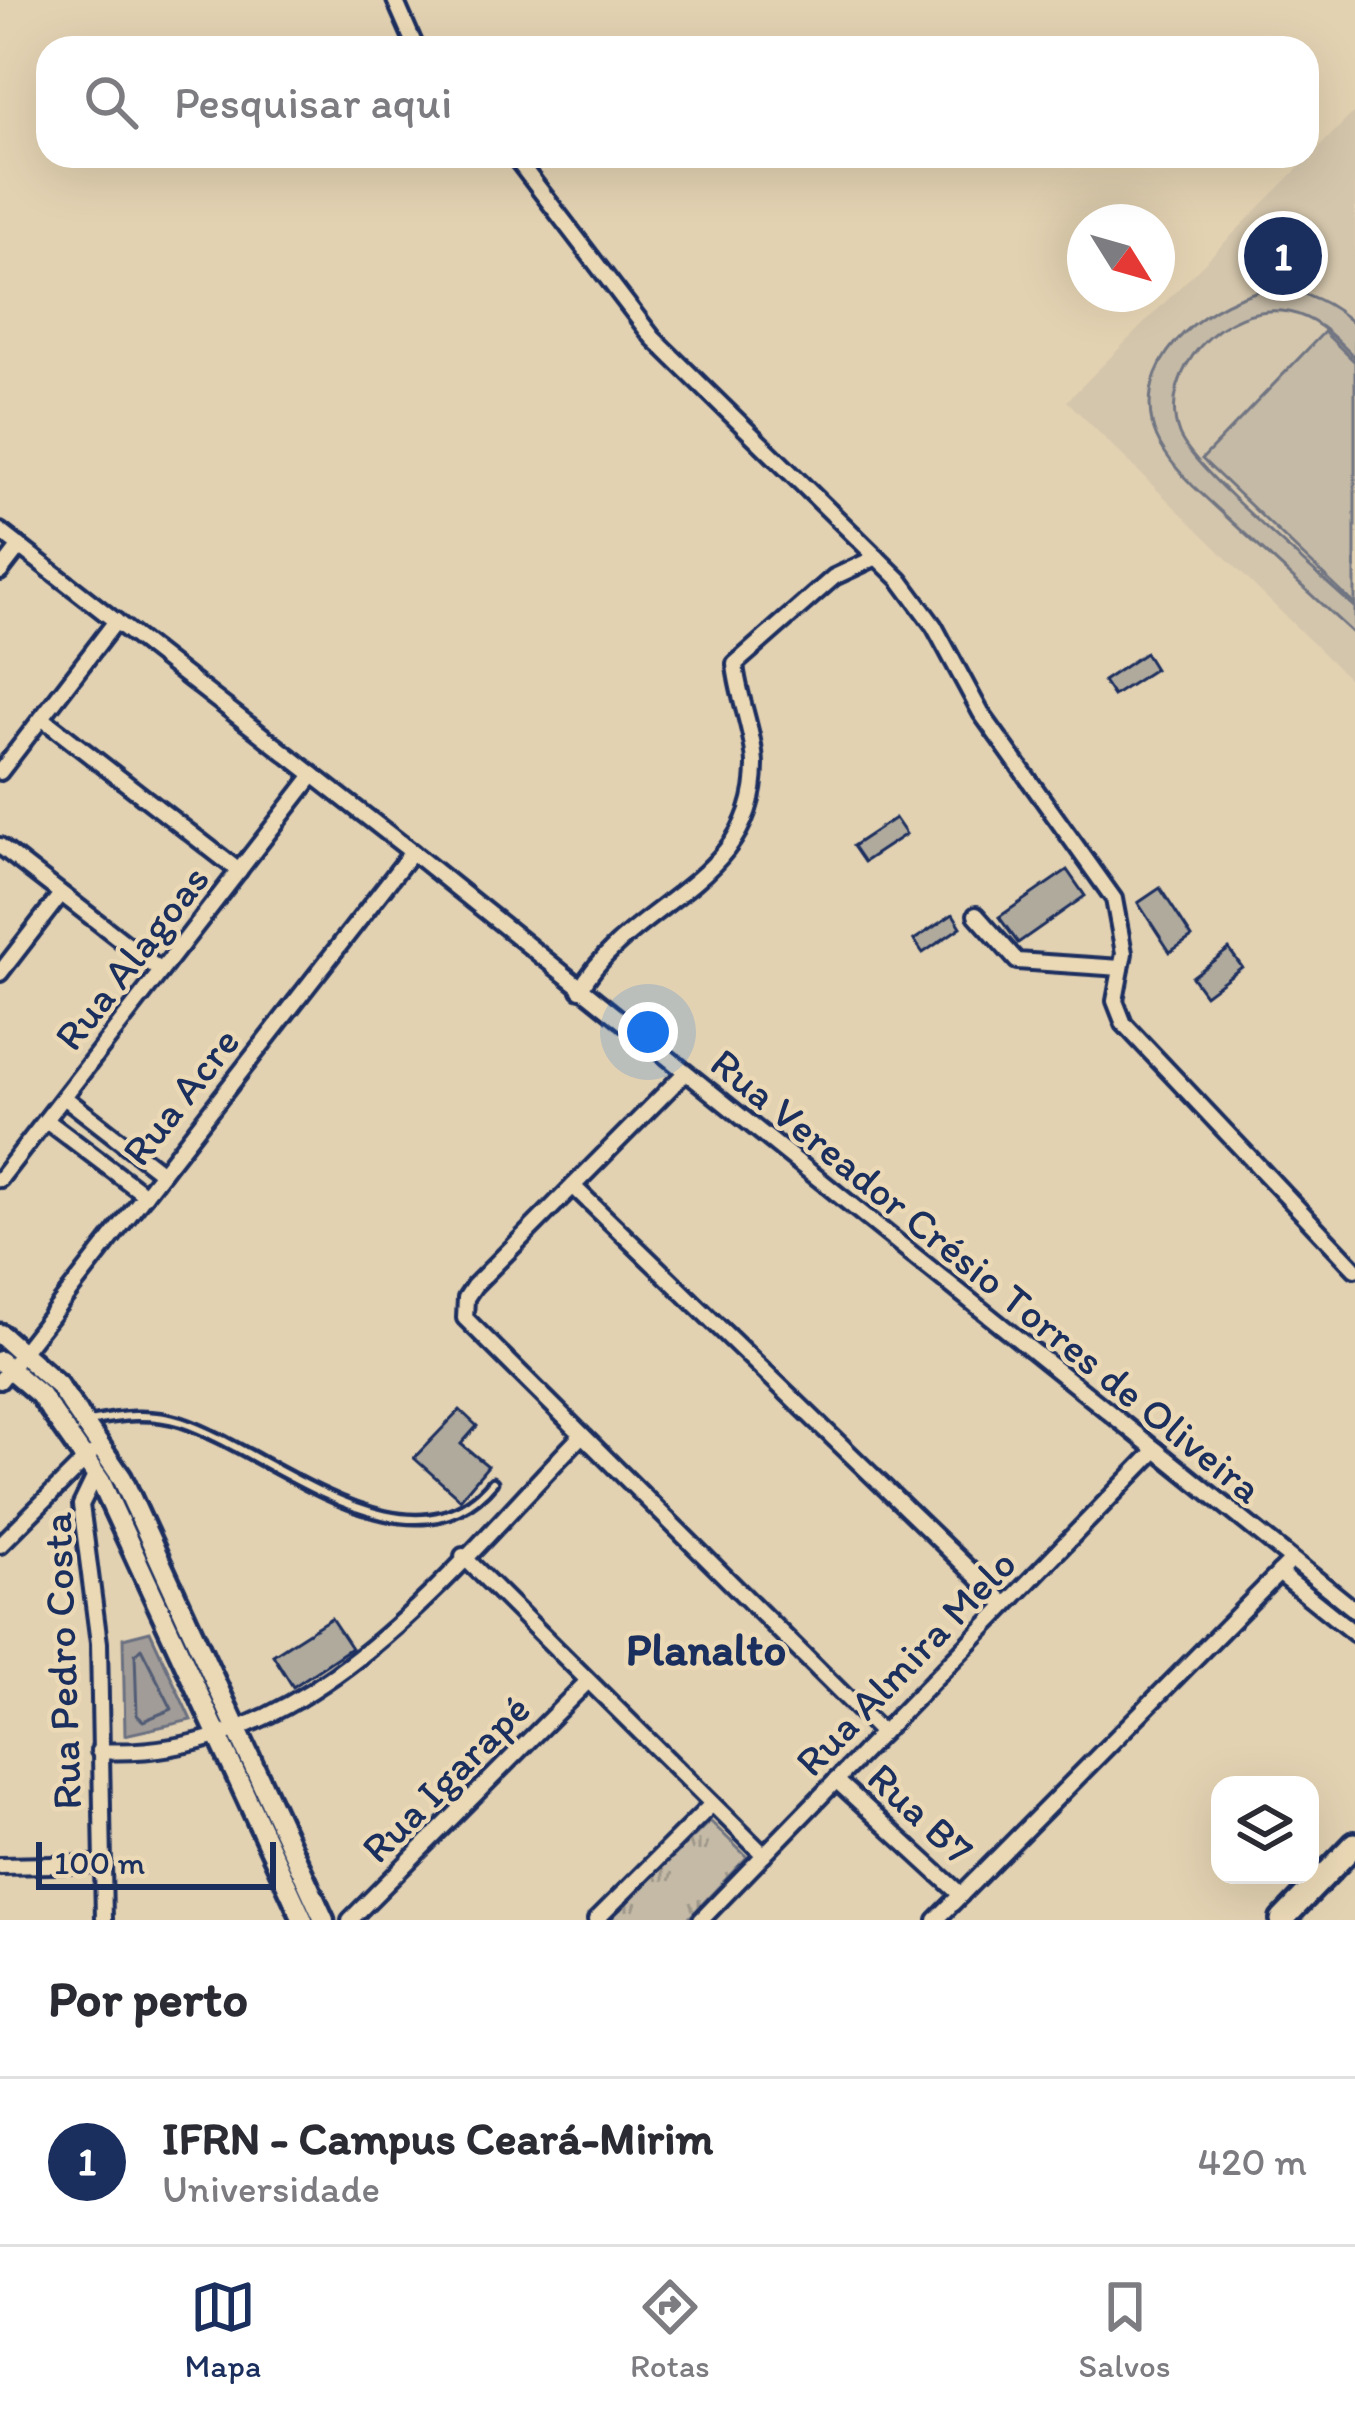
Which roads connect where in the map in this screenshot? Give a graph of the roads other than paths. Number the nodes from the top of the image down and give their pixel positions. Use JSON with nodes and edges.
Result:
{"nodes":[{"id":1,"x":395,"y":0,"type":"edge"},
{"id":2,"x":411,"y":36,"type":"edge"},
{"id":3,"x":523,"y":168,"type":"edge"},
{"id":4,"x":0,"y":531,"type":"edge"},
{"id":5,"x":20,"y":547,"type":"junction"},
{"id":6,"x":877,"y":556,"type":"junction"},
{"id":7,"x":0,"y":572,"type":"edge"},
{"id":8,"x":116,"y":621,"type":"junction"},
{"id":9,"x":42,"y":718,"type":"junction"},
{"id":10,"x":0,"y":772,"type":"edge"},
{"id":11,"x":313,"y":775,"type":"junction"},
{"id":12,"x":0,"y":846,"type":"edge"},
{"id":13,"x":412,"y":852,"type":"junction"},
{"id":14,"x":239,"y":871,"type":"junction"},
{"id":15,"x":61,"y":894,"type":"junction"},
{"id":16,"x":976,"y":915,"type":"dead end"},
{"id":17,"x":1121,"y":968,"type":"junction"},
{"id":18,"x":161,"y":971,"type":"junction"},
{"id":19,"x":0,"y":973,"type":"edge"},
{"id":20,"x":580,"y":990,"type":"junction"},
{"id":21,"x":683,"y":1075,"type":"junction"},
{"id":22,"x":64,"y":1097,"type":"junction"},
{"id":23,"x":46,"y":1120,"type":"junction"},
{"id":24,"x":162,"y":1173,"type":"junction"},
{"id":25,"x":0,"y":1179,"type":"edge"},
{"id":26,"x":573,"y":1186,"type":"junction"},
{"id":27,"x":145,"y":1195,"type":"junction"},
{"id":28,"x":1355,"y":1269,"type":"edge"},
{"id":29,"x":0,"y":1334,"type":"edge"},
{"id":30,"x":23,"y":1352,"type":"junction"},
{"id":31,"x":3,"y":1370,"type":"edge"},
{"id":32,"x":89,"y":1422,"type":"junction"},
{"id":33,"x":581,"y":1436,"type":"junction"},
{"id":34,"x":103,"y":1445,"type":"junction"},
{"id":35,"x":1156,"y":1450,"type":"junction"},
{"id":36,"x":92,"y":1466,"type":"junction"},
{"id":37,"x":493,"y":1483,"type":"dead end"},
{"id":38,"x":0,"y":1545,"type":"edge"},
{"id":39,"x":464,"y":1556,"type":"junction"},
{"id":40,"x":1292,"y":1561,"type":"junction"},
{"id":41,"x":1280,"y":1573,"type":"junction"},
{"id":42,"x":1006,"y":1605,"type":"junction"},
{"id":43,"x":1355,"y":1610,"type":"edge"},
{"id":44,"x":1355,"y":1634,"type":"edge"},
{"id":45,"x":586,"y":1682,"type":"junction"},
{"id":46,"x":240,"y":1728,"type":"junction"},
{"id":47,"x":882,"y":1733,"type":"junction"},
{"id":48,"x":219,"y":1734,"type":"junction"},
{"id":49,"x":99,"y":1751,"type":"junction"},
{"id":50,"x":836,"y":1780,"type":"junction"},
{"id":51,"x":712,"y":1804,"type":"junction"},
{"id":52,"x":1355,"y":1844,"type":"edge"},
{"id":53,"x":764,"y":1855,"type":"junction"},
{"id":54,"x":102,"y":1864,"type":"junction"},
{"id":55,"x":0,"y":1866,"type":"edge"},
{"id":56,"x":961,"y":1895,"type":"junction"},
{"id":57,"x":104,"y":1920,"type":"edge"},
{"id":58,"x":303,"y":1920,"type":"edge"},
{"id":59,"x":324,"y":1920,"type":"edge"},
{"id":60,"x":350,"y":1920,"type":"edge"},
{"id":61,"x":596,"y":1920,"type":"edge"},
{"id":62,"x":701,"y":1920,"type":"edge"},
{"id":63,"x":936,"y":1920,"type":"edge"},
{"id":64,"x":1282,"y":1920,"type":"edge"}],
"edges":[{"from":1,"to":2,"type":"street"},
{"from":3,"to":6,"type":"street"},
{"from":4,"to":5,"type":"street","name":"Rua Vereador Crésio Torres de Oliveira"},
{"from":5,"to":7,"type":"street"},
{"from":5,"to":8,"type":"street","name":"Rua Vereador Crésio Torres de Oliveira"},
{"from":6,"to":17,"type":"street"},
{"from":6,"to":20,"type":"street"},
{"from":8,"to":9,"type":"street"},
{"from":8,"to":11,"type":"street","name":"Rua Vereador Crésio Torres de Oliveira"},
{"from":9,"to":10,"type":"street"},
{"from":9,"to":14,"type":"street"},
{"from":11,"to":13,"type":"street","name":"Rua Vereador Crésio Torres de Oliveira"},
{"from":11,"to":14,"type":"street","name":"Rua Alagoas"},
{"from":12,"to":15,"type":"street"},
{"from":13,"to":20,"type":"street","name":"Rua Vereador Crésio Torres de Oliveira"},
{"from":13,"to":24,"type":"street","name":"Rua Acre"},
{"from":14,"to":18,"type":"street","name":"Rua Alagoas"},
{"from":15,"to":18,"type":"street"},
{"from":15,"to":19,"type":"street"},
{"from":16,"to":17,"type":"street"},
{"from":17,"to":28,"type":"street"},
{"from":18,"to":22,"type":"street","name":"Rua Alagoas"},
{"from":20,"to":21,"type":"street","name":"Rua Vereador Crésio Torres de Oliveira"},
{"from":21,"to":26,"type":"street"},
{"from":21,"to":35,"type":"street","name":"Rua Vereador Crésio Torres de Oliveira"},
{"from":22,"to":23,"type":"street","name":"Rua Alagoas"},
{"from":22,"to":24,"type":"street"},
{"from":23,"to":25,"type":"street","name":"Rua Alagoas"},
{"from":23,"to":27,"type":"street"},
{"from":24,"to":27,"type":"street","name":"Rua Acre"},
{"from":26,"to":33,"type":"street"},
{"from":26,"to":42,"type":"street"},
{"from":27,"to":30,"type":"street","name":"Rua Acre"},
{"from":29,"to":30,"type":"street"},
{"from":30,"to":31,"type":"street","name":"Rua Acre"},
{"from":30,"to":32,"type":"street"},
{"from":31,"to":36,"type":"street"},
{"from":32,"to":34,"type":"street"},
{"from":32,"to":37,"type":"lane"},
{"from":33,"to":39,"type":"street"},
{"from":33,"to":47,"type":"street"},
{"from":34,"to":36,"type":"street"},
{"from":34,"to":46,"type":"street"},
{"from":35,"to":40,"type":"street","name":"Rua Vereador Crésio Torres de Oliveira"},
{"from":35,"to":42,"type":"street","name":"Rua Almira Melo"},
{"from":36,"to":38,"type":"street"},
{"from":36,"to":48,"type":"street"},
{"from":36,"to":49,"type":"street","name":"Rua Pedro Costa"},
{"from":39,"to":45,"type":"street"},
{"from":39,"to":46,"type":"street"},
{"from":40,"to":41,"type":"street"},
{"from":40,"to":43,"type":"street","name":"Rua Vereador Crésio Torres de Oliveira"},
{"from":41,"to":44,"type":"street"},
{"from":41,"to":56,"type":"street"},
{"from":42,"to":47,"type":"street","name":"Rua Almira Melo"},
{"from":45,"to":51,"type":"street"},
{"from":45,"to":60,"type":"street","name":"Rua Igarapé"},
{"from":46,"to":48,"type":"street"},
{"from":46,"to":59,"type":"street"},
{"from":47,"to":50,"type":"street","name":"Rua Almira Melo"},
{"from":48,"to":49,"type":"street"},
{"from":48,"to":58,"type":"street"},
{"from":49,"to":54,"type":"street","name":"Rua Pedro Costa"},
{"from":50,"to":53,"type":"street","name":"Rua Almira Melo"},
{"from":50,"to":56,"type":"street","name":"Rua B7"},
{"from":51,"to":53,"type":"street"},
{"from":51,"to":61,"type":"street"},
{"from":52,"to":64,"type":"main road"},
{"from":53,"to":62,"type":"street","name":"Rua Almira Melo"},
{"from":54,"to":55,"type":"street"},
{"from":54,"to":57,"type":"street","name":"Rua Pedro Costa"},
{"from":56,"to":63,"type":"street"}]}
